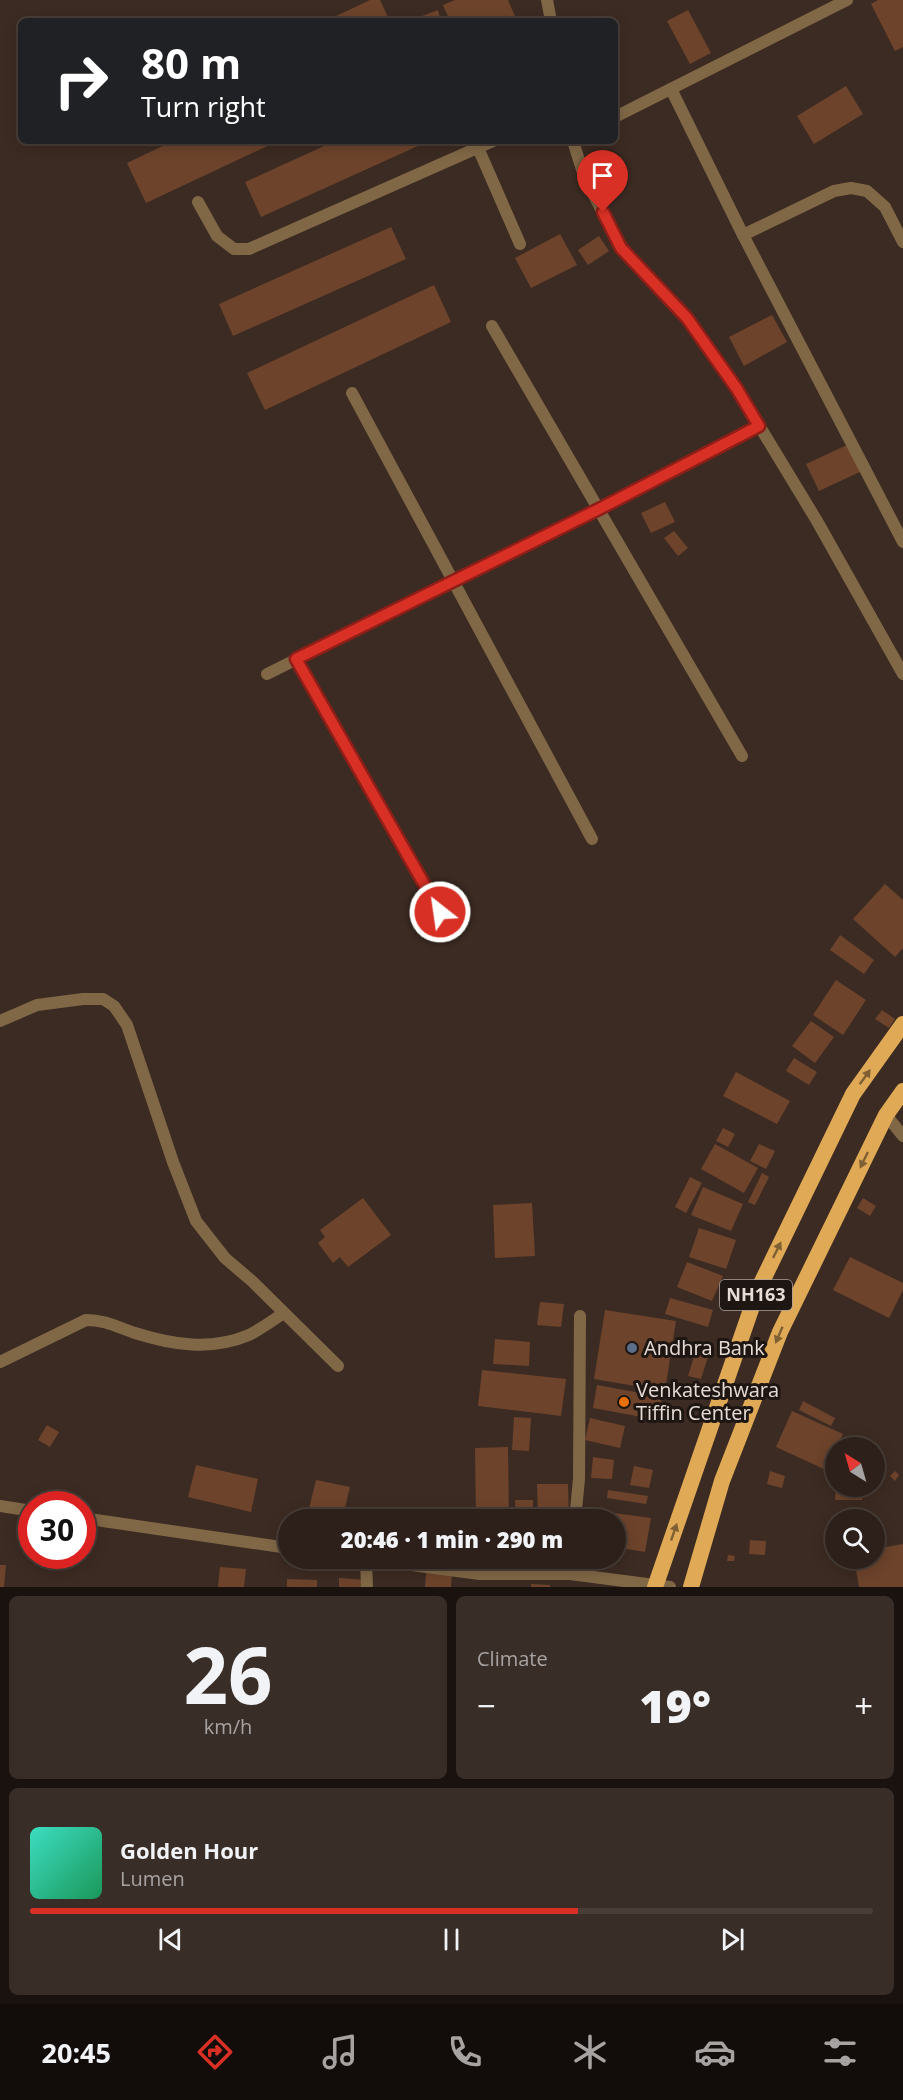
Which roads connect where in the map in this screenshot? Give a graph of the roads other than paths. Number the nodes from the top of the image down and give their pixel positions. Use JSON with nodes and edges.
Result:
{"nodes":[{"id":1,"x":547,"y":0,"type":"edge"},
{"id":2,"x":847,"y":0,"type":"edge"},
{"id":3,"x":550,"y":18,"type":"edge"},
{"id":4,"x":671,"y":89,"type":"junction"},
{"id":5,"x":618,"y":116,"type":"edge"},
{"id":6,"x":476,"y":144,"type":"edge"},
{"id":7,"x":574,"y":144,"type":"edge"},
{"id":8,"x":198,"y":202,"type":"dead end"},
{"id":9,"x":743,"y":235,"type":"junction"},
{"id":10,"x":903,"y":242,"type":"edge"},
{"id":11,"x":520,"y":244,"type":"dead end"},
{"id":12,"x":492,"y":326,"type":"dead end"},
{"id":13,"x":352,"y":393,"type":"dead end"},
{"id":14,"x":759,"y":426,"type":"junction"},
{"id":15,"x":599,"y":509,"type":"junction"},
{"id":16,"x":903,"y":542,"type":"edge"},
{"id":17,"x":453,"y":581,"type":"junction"},
{"id":18,"x":296,"y":659,"type":"junction"},
{"id":19,"x":267,"y":674,"type":"dead end"},
{"id":20,"x":903,"y":674,"type":"edge"},
{"id":21,"x":742,"y":756,"type":"dead end"},
{"id":22,"x":592,"y":839,"type":"dead end"},
{"id":23,"x":440,"y":912,"type":"dead end"},
{"id":24,"x":0,"y":1021,"type":"edge"},
{"id":25,"x":903,"y":1024,"type":"edge"},
{"id":26,"x":903,"y":1091,"type":"edge"},
{"id":27,"x":886,"y":1114,"type":"junction"},
{"id":28,"x":903,"y":1136,"type":"edge"},
{"id":29,"x":285,"y":1313,"type":"junction"},
{"id":30,"x":580,"y":1316,"type":"dead end"},
{"id":31,"x":0,"y":1362,"type":"edge"},
{"id":32,"x":338,"y":1366,"type":"dead end"},
{"id":33,"x":0,"y":1506,"type":"edge"},
{"id":34,"x":18,"y":1509,"type":"edge"},
{"id":35,"x":576,"y":1509,"type":"edge"},
{"id":36,"x":96,"y":1520,"type":"edge"},
{"id":37,"x":278,"y":1547,"type":"edge"},
{"id":38,"x":364,"y":1569,"type":"edge"},
{"id":39,"x":441,"y":1569,"type":"edge"},
{"id":40,"x":571,"y":1569,"type":"edge"},
{"id":41,"x":570,"y":1574,"type":"junction"},
{"id":42,"x":660,"y":1586,"type":"edge"},
{"id":43,"x":367,"y":1587,"type":"edge"},
{"id":44,"x":691,"y":1587,"type":"edge"}],
"edges":[{"from":1,"to":3,"type":"street"},
{"from":2,"to":4,"type":"street"},
{"from":4,"to":5,"type":"street"},
{"from":4,"to":9,"type":"street"},
{"from":6,"to":8,"type":"street"},
{"from":6,"to":11,"type":"street"},
{"from":7,"to":14,"type":"street"},
{"from":9,"to":10,"type":"street"},
{"from":9,"to":16,"type":"street"},
{"from":12,"to":15,"type":"street"},
{"from":13,"to":17,"type":"street"},
{"from":14,"to":15,"type":"street"},
{"from":14,"to":20,"type":"street"},
{"from":15,"to":17,"type":"street"},
{"from":15,"to":21,"type":"street"},
{"from":17,"to":18,"type":"street"},
{"from":17,"to":22,"type":"street"},
{"from":18,"to":19,"type":"street"},
{"from":18,"to":23,"type":"street"},
{"from":24,"to":29,"type":"street"},
{"from":42,"to":25,"type":"highway","number":"NH163","one_way":true},
{"from":26,"to":27,"type":"highway","number":"NH163"},
{"from":27,"to":28,"type":"street"},
{"from":27,"to":44,"type":"highway","number":"NH163","one_way":true},
{"from":29,"to":31,"type":"street"},
{"from":29,"to":32,"type":"street"},
{"from":30,"to":35,"type":"street"},
{"from":33,"to":34,"type":"street"},
{"from":36,"to":37,"type":"street"},
{"from":38,"to":43,"type":"street"},
{"from":39,"to":41,"type":"street"},
{"from":40,"to":41,"type":"street"},
{"from":41,"to":42,"type":"street"}]}
